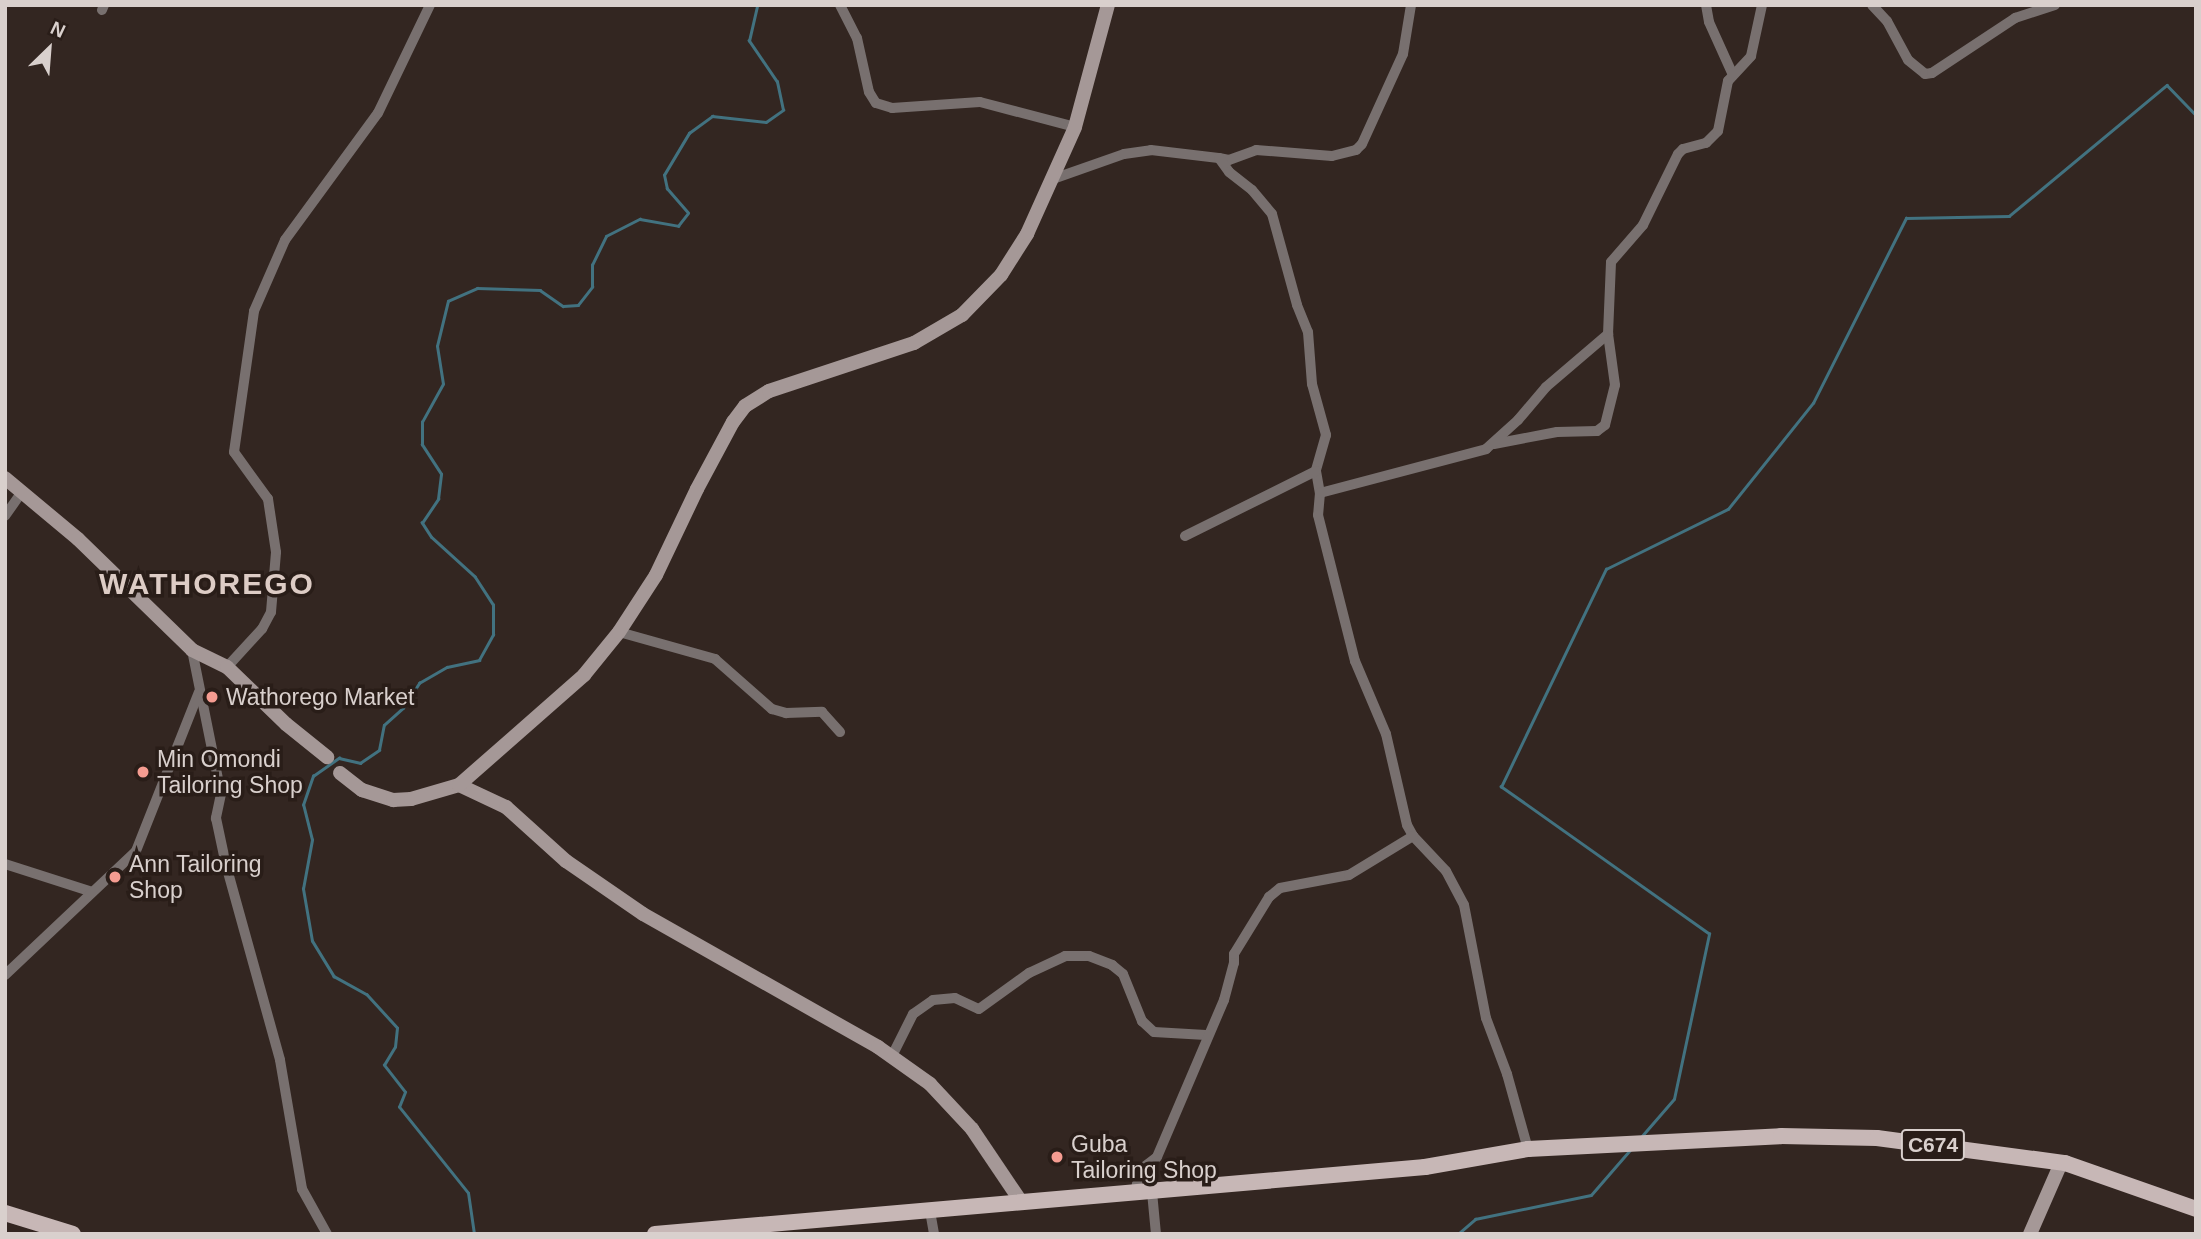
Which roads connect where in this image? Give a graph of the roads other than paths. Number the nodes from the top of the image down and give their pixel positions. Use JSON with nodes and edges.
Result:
{"nodes":[{"id":1,"x":430,"y":5,"type":"edge"},
{"id":2,"x":840,"y":5,"type":"edge"},
{"id":3,"x":1108,"y":5,"type":"edge"},
{"id":4,"x":1411,"y":5,"type":"edge"},
{"id":5,"x":1706,"y":5,"type":"edge"},
{"id":6,"x":1762,"y":5,"type":"edge"},
{"id":7,"x":1872,"y":5,"type":"edge"},
{"id":8,"x":2055,"y":5,"type":"edge"},
{"id":9,"x":1732,"y":74,"type":"junction"},
{"id":10,"x":1075,"y":127,"type":"junction"},
{"id":11,"x":1219,"y":158,"type":"junction"},
{"id":12,"x":1050,"y":180,"type":"junction"},
{"id":13,"x":1608,"y":334,"type":"junction"},
{"id":14,"x":1494,"y":444,"type":"junction"},
{"id":15,"x":1316,"y":471,"type":"junction"},
{"id":16,"x":5,"y":478,"type":"edge"},
{"id":17,"x":22,"y":492,"type":"junction"},
{"id":18,"x":1320,"y":493,"type":"junction"},
{"id":19,"x":5,"y":516,"type":"edge"},
{"id":20,"x":1185,"y":536,"type":"dead end"},
{"id":21,"x":619,"y":632,"type":"junction"},
{"id":22,"x":192,"y":650,"type":"junction"},
{"id":23,"x":227,"y":667,"type":"junction"},
{"id":24,"x":199,"y":692,"type":"junction"},
{"id":25,"x":840,"y":732,"type":"dead end"},
{"id":26,"x":327,"y":757,"type":"joint"},
{"id":27,"x":340,"y":773,"type":"joint"},
{"id":28,"x":459,"y":785,"type":"junction"},
{"id":29,"x":1413,"y":836,"type":"junction"},
{"id":30,"x":5,"y":864,"type":"edge"},
{"id":31,"x":92,"y":892,"type":"junction"},
{"id":32,"x":5,"y":975,"type":"edge"},
{"id":33,"x":1206,"y":1035,"type":"junction"},
{"id":34,"x":892,"y":1056,"type":"junction"},
{"id":35,"x":1528,"y":1149,"type":"junction"},
{"id":36,"x":2061,"y":1163,"type":"junction"},
{"id":37,"x":1143,"y":1193,"type":"junction"},
{"id":38,"x":1022,"y":1203,"type":"junction"},
{"id":39,"x":2196,"y":1209,"type":"edge"},
{"id":40,"x":930,"y":1211,"type":"junction"},
{"id":41,"x":5,"y":1213,"type":"edge"},
{"id":42,"x":73,"y":1234,"type":"edge"},
{"id":43,"x":327,"y":1234,"type":"edge"},
{"id":44,"x":655,"y":1234,"type":"edge"},
{"id":45,"x":934,"y":1234,"type":"edge"},
{"id":46,"x":1156,"y":1234,"type":"edge"},
{"id":47,"x":2030,"y":1234,"type":"edge"}],
"edges":[{"from":1,"to":23,"type":"street"},
{"from":2,"to":10,"type":"street"},
{"from":3,"to":10,"type":"street"},
{"from":4,"to":11,"type":"street"},
{"from":5,"to":9,"type":"street"},
{"from":6,"to":9,"type":"street"},
{"from":7,"to":8,"type":"street"},
{"from":9,"to":13,"type":"street"},
{"from":10,"to":12,"type":"street"},
{"from":11,"to":12,"type":"street"},
{"from":11,"to":15,"type":"street"},
{"from":12,"to":21,"type":"street"},
{"from":13,"to":14,"type":"street"},
{"from":13,"to":14,"type":"street"},
{"from":14,"to":18,"type":"street"},
{"from":15,"to":18,"type":"street"},
{"from":15,"to":20,"type":"street"},
{"from":16,"to":17,"type":"street"},
{"from":17,"to":19,"type":"street"},
{"from":17,"to":22,"type":"street"},
{"from":18,"to":29,"type":"street"},
{"from":21,"to":25,"type":"street"},
{"from":21,"to":28,"type":"street"},
{"from":22,"to":23,"type":"street"},
{"from":22,"to":24,"type":"street"},
{"from":23,"to":26,"type":"street"},
{"from":24,"to":31,"type":"street"},
{"from":24,"to":43,"type":"street"},
{"from":26,"to":27,"type":"street"},
{"from":27,"to":28,"type":"street"},
{"from":28,"to":34,"type":"street"},
{"from":29,"to":33,"type":"street"},
{"from":29,"to":35,"type":"street"},
{"from":30,"to":31,"type":"street"},
{"from":31,"to":32,"type":"street"},
{"from":33,"to":34,"type":"street"},
{"from":33,"to":37,"type":"street"},
{"from":34,"to":38,"type":"street"},
{"from":35,"to":36,"type":"main road","number":"C674"},
{"from":35,"to":37,"type":"main road","number":"C674"},
{"from":36,"to":39,"type":"main road","number":"C674"},
{"from":36,"to":47,"type":"street"},
{"from":37,"to":38,"type":"main road","number":"C674"},
{"from":37,"to":46,"type":"street"},
{"from":38,"to":40,"type":"main road","number":"C674"},
{"from":40,"to":44,"type":"main road","number":"C674"},
{"from":40,"to":45,"type":"street"},
{"from":41,"to":42,"type":"main road"}]}
